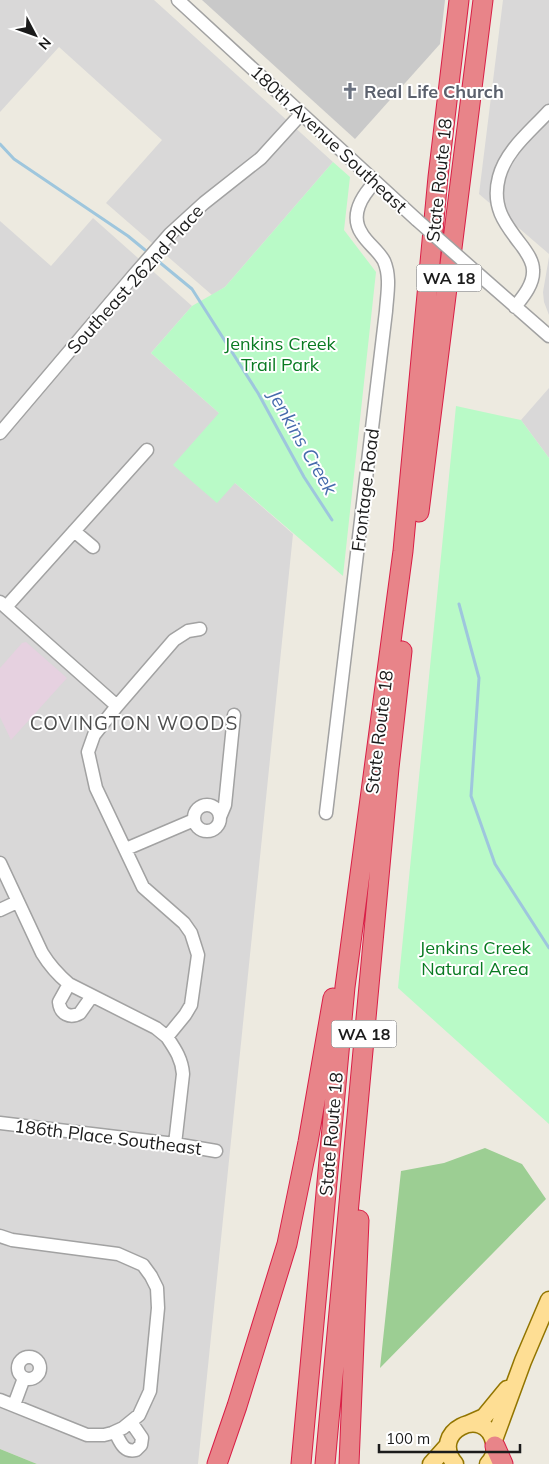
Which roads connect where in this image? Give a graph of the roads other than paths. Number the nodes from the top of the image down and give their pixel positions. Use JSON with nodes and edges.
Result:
{"nodes":[{"id":1,"x":178,"y":0,"type":"edge"},
{"id":2,"x":459,"y":0,"type":"edge"},
{"id":3,"x":483,"y":0,"type":"edge"},
{"id":4,"x":549,"y":112,"type":"edge"},
{"id":5,"x":301,"y":114,"type":"junction"},
{"id":6,"x":375,"y":182,"type":"junction"},
{"id":7,"x":515,"y":307,"type":"junction"},
{"id":8,"x":549,"y":336,"type":"edge"},
{"id":9,"x":0,"y":433,"type":"edge"},
{"id":10,"x":147,"y":450,"type":"dead end"},
{"id":11,"x":74,"y":531,"type":"junction"},
{"id":12,"x":93,"y":547,"type":"dead end"},
{"id":13,"x":408,"y":553,"type":"junction"},
{"id":14,"x":402,"y":603,"type":"junction"},
{"id":15,"x":3,"y":604,"type":"edge"},
{"id":16,"x":200,"y":629,"type":"dead end"},
{"id":17,"x":117,"y":706,"type":"junction"},
{"id":18,"x":234,"y":715,"type":"dead end"},
{"id":19,"x":373,"y":778,"type":"junction"},
{"id":20,"x":326,"y":813,"type":"dead end"},
{"id":21,"x":220,"y":817,"type":"junction"},
{"id":22,"x":194,"y":820,"type":"junction"},
{"id":23,"x":126,"y":849,"type":"junction"},
{"id":24,"x":0,"y":863,"type":"edge"},
{"id":25,"x":17,"y":902,"type":"junction"},
{"id":26,"x":0,"y":910,"type":"edge"},
{"id":27,"x":69,"y":984,"type":"junction"},
{"id":28,"x":368,"y":993,"type":"junction"},
{"id":29,"x":92,"y":996,"type":"junction"},
{"id":30,"x":167,"y":1037,"type":"junction"},
{"id":31,"x":0,"y":1123,"type":"edge"},
{"id":32,"x":175,"y":1144,"type":"junction"},
{"id":33,"x":216,"y":1151,"type":"dead end"},
{"id":34,"x":0,"y":1236,"type":"edge"},
{"id":35,"x":548,"y":1305,"type":"edge"},
{"id":36,"x":24,"y":1378,"type":"dead end"},
{"id":37,"x":516,"y":1380,"type":"junction"},
{"id":38,"x":0,"y":1400,"type":"edge"},
{"id":39,"x":14,"y":1405,"type":"junction"},
{"id":40,"x":237,"y":1406,"type":"junction"},
{"id":41,"x":468,"y":1424,"type":"junction"},
{"id":42,"x":494,"y":1443,"type":"junction"},
{"id":43,"x":448,"y":1445,"type":"junction"},
{"id":44,"x":217,"y":1464,"type":"edge"},
{"id":45,"x":225,"y":1464,"type":"edge"},
{"id":46,"x":301,"y":1464,"type":"edge"},
{"id":47,"x":325,"y":1464,"type":"edge"},
{"id":48,"x":349,"y":1464,"type":"edge"},
{"id":49,"x":431,"y":1464,"type":"edge"},
{"id":50,"x":455,"y":1464,"type":"edge"},
{"id":51,"x":488,"y":1464,"type":"edge"},
{"id":52,"x":503,"y":1464,"type":"edge"}],
"edges":[{"from":1,"to":5,"type":"street","name":"180th Avenue Southeast"},
{"from":2,"to":13,"type":"highway","name":"State Route 18","number":"WA 18"},
{"from":3,"to":13,"type":"highway","name":"State Route 18","number":"WA 18"},
{"from":4,"to":7,"type":"street"},
{"from":5,"to":6,"type":"street","name":"180th Avenue Southeast"},
{"from":5,"to":9,"type":"street","name":"Southeast 262nd Place"},
{"from":6,"to":7,"type":"street","name":"180th Avenue Southeast","bridge":true},
{"from":6,"to":20,"type":"street","name":"Frontage Road"},
{"from":7,"to":8,"type":"street","name":"180th Avenue Southeast"},
{"from":10,"to":11,"type":"street"},
{"from":11,"to":12,"type":"street"},
{"from":11,"to":15,"type":"street"},
{"from":13,"to":14,"type":"highway","name":"State Route 18","number":"WA 18"},
{"from":14,"to":19,"type":"highway","name":"State Route 18","number":"WA 18"},
{"from":14,"to":28,"type":"highway","name":"State Route 18","number":"WA 18"},
{"from":15,"to":17,"type":"street"},
{"from":16,"to":17,"type":"street"},
{"from":17,"to":23,"type":"street"},
{"from":18,"to":21,"type":"street"},
{"from":19,"to":40,"type":"highway"},
{"from":19,"to":46,"type":"highway","name":"State Route 18","number":"WA 18"},
{"from":21,"to":22,"type":"street"},
{"from":21,"to":22,"type":"street"},
{"from":22,"to":23,"type":"street"},
{"from":23,"to":30,"type":"street"},
{"from":24,"to":25,"type":"street"},
{"from":25,"to":26,"type":"street"},
{"from":25,"to":27,"type":"street"},
{"from":27,"to":29,"type":"street"},
{"from":27,"to":29,"type":"street"},
{"from":28,"to":47,"type":"highway","name":"State Route 18","number":"WA 18"},
{"from":28,"to":48,"type":"highway"},
{"from":29,"to":30,"type":"street"},
{"from":30,"to":32,"type":"street"},
{"from":31,"to":32,"type":"street","name":"186th Place Southeast"},
{"from":32,"to":33,"type":"street","name":"186th Place Southeast"},
{"from":34,"to":39,"type":"street"},
{"from":35,"to":37,"type":"main road"},
{"from":36,"to":39,"type":"street"},
{"from":37,"to":41,"type":"main road"},
{"from":37,"to":42,"type":"main road"},
{"from":38,"to":39,"type":"street"},
{"from":40,"to":44,"type":"highway"},
{"from":40,"to":45,"type":"highway"},
{"from":41,"to":42,"type":"main road"},
{"from":41,"to":43,"type":"main road"},
{"from":42,"to":51,"type":"main road"},
{"from":42,"to":52,"type":"highway"},
{"from":43,"to":49,"type":"main road"},
{"from":43,"to":50,"type":"main road"}]}
